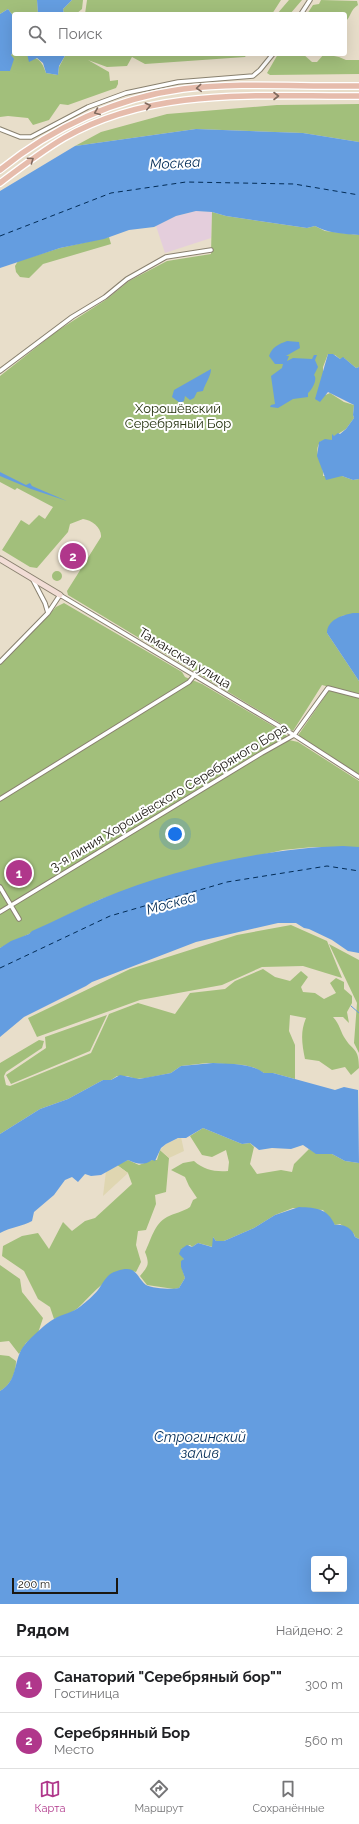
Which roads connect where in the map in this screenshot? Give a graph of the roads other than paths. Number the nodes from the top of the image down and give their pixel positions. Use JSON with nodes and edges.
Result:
{"nodes":[{"id":1,"x":310,"y":0,"type":"edge"},
{"id":2,"x":302,"y":12,"type":"edge"},
{"id":3,"x":271,"y":56,"type":"edge"},
{"id":4,"x":359,"y":86,"type":"edge"},
{"id":5,"x":359,"y":96,"type":"edge"},
{"id":6,"x":0,"y":129,"type":"edge"},
{"id":7,"x":0,"y":170,"type":"edge"},
{"id":8,"x":0,"y":183,"type":"edge"},
{"id":9,"x":211,"y":250,"type":"dead end"},
{"id":10,"x":0,"y":371,"type":"edge"},
{"id":11,"x":0,"y":559,"type":"edge"},
{"id":12,"x":38,"y":584,"type":"junction"},
{"id":13,"x":59,"y":597,"type":"junction"},
{"id":14,"x":44,"y":600,"type":"junction"},
{"id":15,"x":48,"y":613,"type":"junction"},
{"id":16,"x":0,"y":662,"type":"edge"},
{"id":17,"x":193,"y":676,"type":"junction"},
{"id":18,"x":359,"y":696,"type":"edge"},
{"id":19,"x":294,"y":735,"type":"junction"},
{"id":20,"x":359,"y":776,"type":"edge"},
{"id":21,"x":0,"y":798,"type":"edge"},
{"id":22,"x":0,"y":887,"type":"edge"},
{"id":23,"x":11,"y":905,"type":"junction"},
{"id":24,"x":0,"y":912,"type":"edge"},
{"id":25,"x":19,"y":918,"type":"dead end"}],
"edges":[{"from":1,"to":2,"type":"street"},
{"from":3,"to":6,"type":"street"},
{"from":4,"to":7,"type":"main road","one_way":true},
{"from":8,"to":5,"type":"main road","one_way":true},
{"from":9,"to":10,"type":"street"},
{"from":11,"to":12,"type":"street","name":"Таманская улица"},
{"from":12,"to":13,"type":"street","name":"Таманская улица"},
{"from":12,"to":14,"type":"street"},
{"from":13,"to":14,"type":"street"},
{"from":13,"to":15,"type":"street"},
{"from":13,"to":17,"type":"street","name":"Таманская улица"},
{"from":14,"to":15,"type":"street"},
{"from":15,"to":16,"type":"street"},
{"from":17,"to":19,"type":"street","name":"Таманская улица"},
{"from":17,"to":21,"type":"street"},
{"from":18,"to":19,"type":"street","name":"3-я линия Хорошёвского Серебряного Бора"},
{"from":19,"to":20,"type":"street","name":"Таманская улица"},
{"from":19,"to":23,"type":"street","name":"3-я линия Хорошёвского Серебряного Бора"},
{"from":22,"to":23,"type":"street"},
{"from":23,"to":24,"type":"street","name":"3-я линия Хорошёвского Серебряного Бора"},
{"from":23,"to":25,"type":"street"}]}
